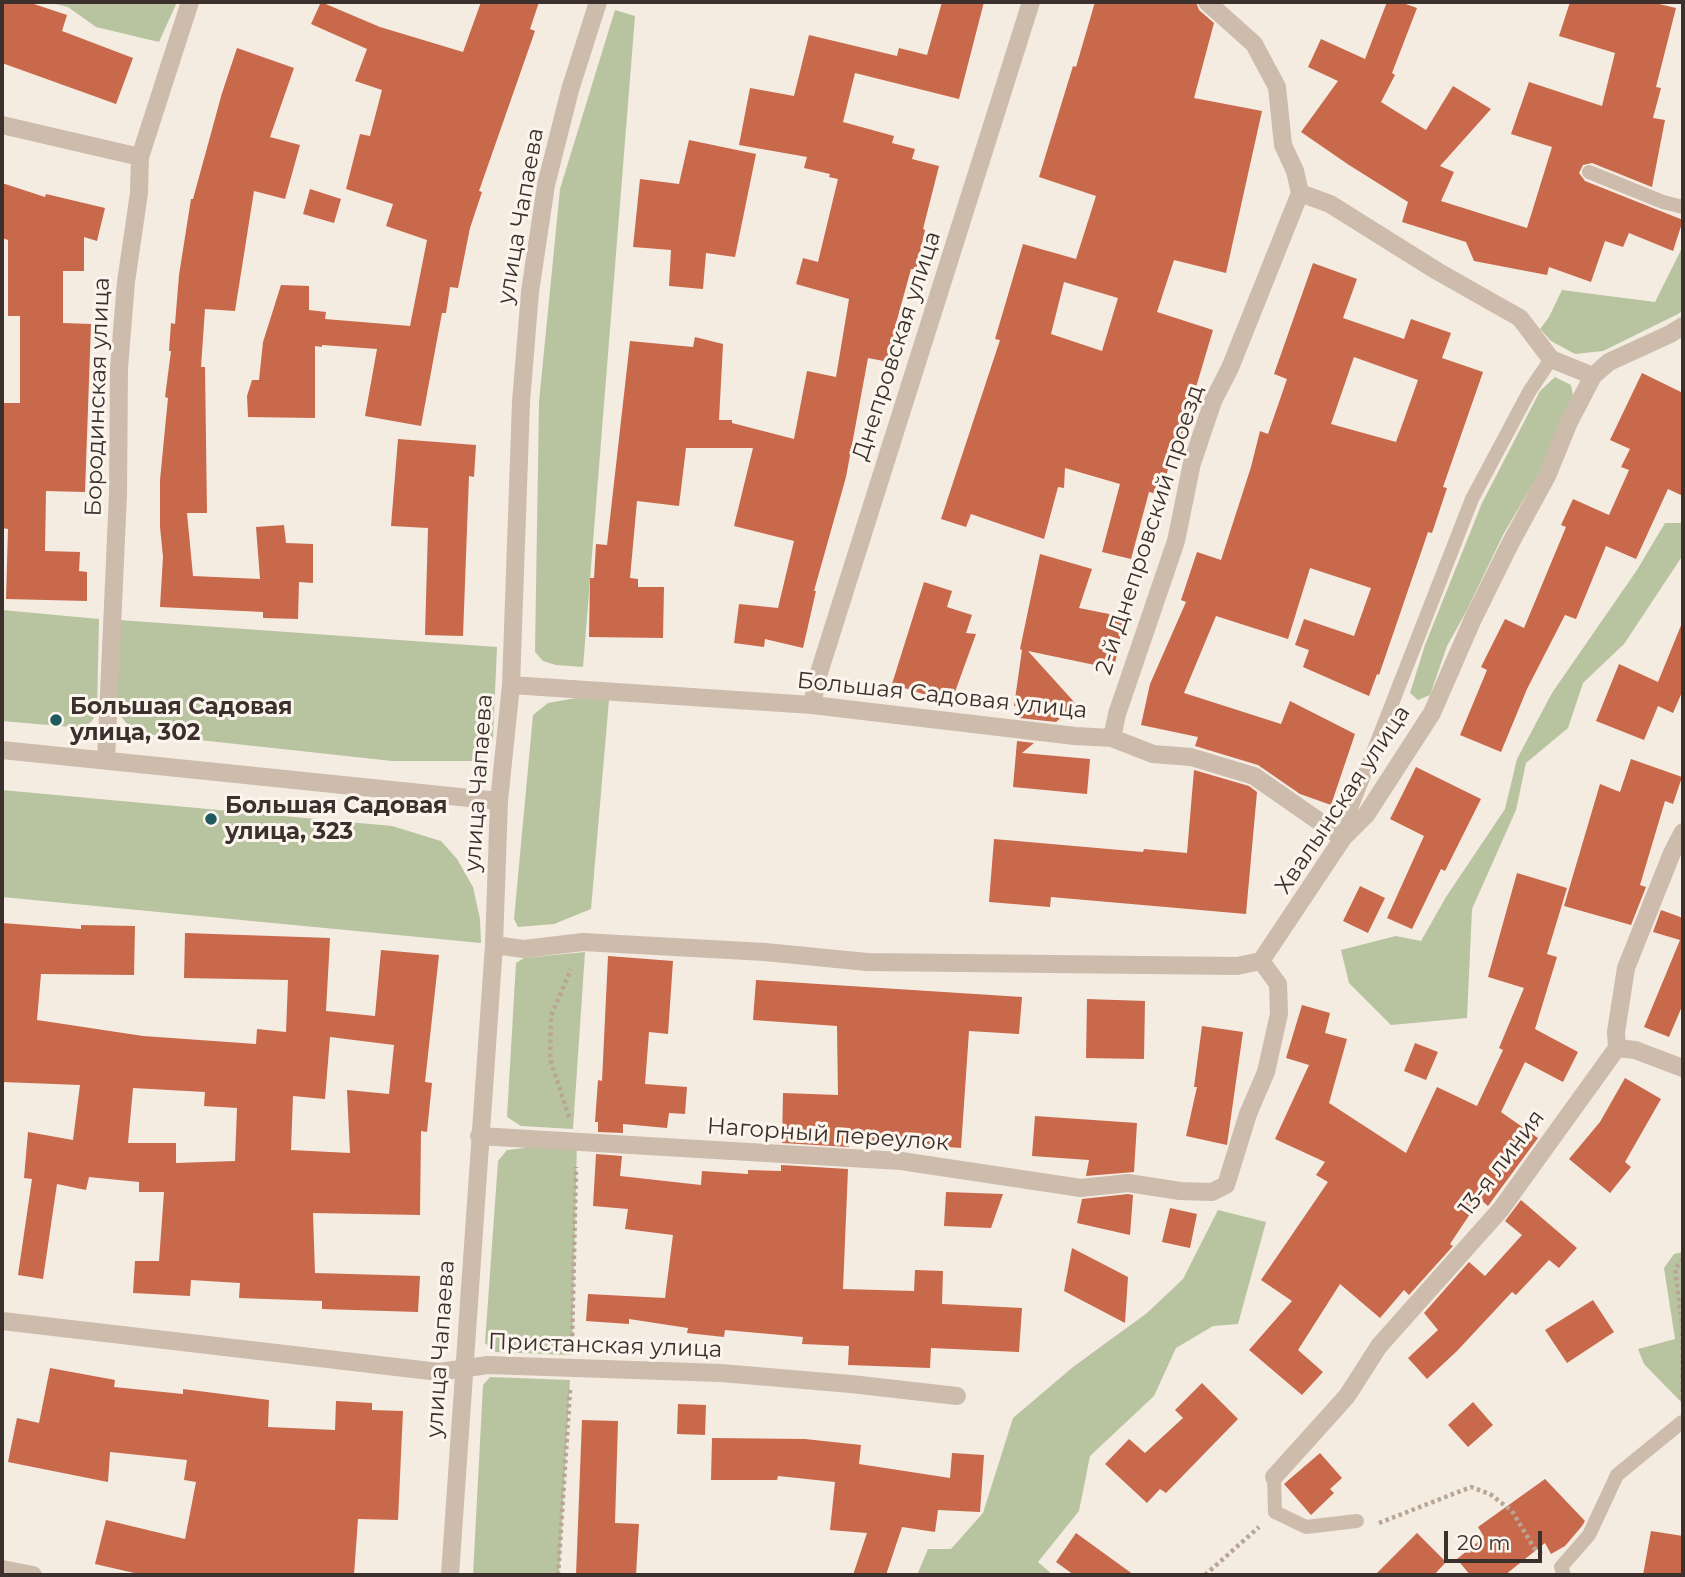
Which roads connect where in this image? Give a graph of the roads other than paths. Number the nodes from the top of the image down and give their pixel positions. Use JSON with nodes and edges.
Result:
{"nodes":[{"id":1,"x":190,"y":2,"type":"edge"},
{"id":2,"x":598,"y":2,"type":"edge"},
{"id":3,"x":1031,"y":2,"type":"edge"},
{"id":4,"x":1208,"y":2,"type":"edge"},
{"id":5,"x":2,"y":125,"type":"edge"},
{"id":6,"x":140,"y":157,"type":"junction"},
{"id":7,"x":1589,"y":172,"type":"dead end"},
{"id":8,"x":1300,"y":193,"type":"junction"},
{"id":9,"x":1683,"y":207,"type":"edge"},
{"id":10,"x":1683,"y":326,"type":"edge"},
{"id":11,"x":1551,"y":359,"type":"junction"},
{"id":12,"x":1593,"y":376,"type":"junction"},
{"id":13,"x":511,"y":685,"type":"junction"},
{"id":14,"x":812,"y":705,"type":"junction"},
{"id":15,"x":1112,"y":738,"type":"junction"},
{"id":16,"x":2,"y":750,"type":"edge"},
{"id":17,"x":106,"y":760,"type":"junction"},
{"id":18,"x":499,"y":801,"type":"junction"},
{"id":19,"x":1683,"y":832,"type":"edge"},
{"id":20,"x":1343,"y":838,"type":"junction"},
{"id":21,"x":494,"y":945,"type":"junction"},
{"id":22,"x":1261,"y":961,"type":"junction"},
{"id":23,"x":1616,"y":1048,"type":"junction"},
{"id":24,"x":1683,"y":1068,"type":"edge"},
{"id":25,"x":479,"y":1136,"type":"junction"},
{"id":26,"x":2,"y":1321,"type":"edge"},
{"id":27,"x":464,"y":1367,"type":"junction"},
{"id":28,"x":957,"y":1396,"type":"dead end"},
{"id":29,"x":1682,"y":1422,"type":"edge"},
{"id":30,"x":1274,"y":1477,"type":"joint"},
{"id":31,"x":1357,"y":1521,"type":"road end"},
{"id":32,"x":2,"y":1569,"type":"edge"},
{"id":33,"x":1563,"y":1571,"type":"edge"},
{"id":34,"x":33,"y":1575,"type":"edge"},
{"id":35,"x":450,"y":1575,"type":"edge"}],
"edges":[{"from":1,"to":6,"type":"street","name":"Бородинская улица"},
{"from":2,"to":13,"type":"street","name":"улица Чапаева"},
{"from":3,"to":14,"type":"street","name":"Днепровская улица"},
{"from":4,"to":8,"type":"street"},
{"from":5,"to":6,"type":"street"},
{"from":6,"to":17,"type":"street","name":"Бородинская улица"},
{"from":7,"to":9,"type":"lane"},
{"from":8,"to":11,"type":"street"},
{"from":8,"to":15,"type":"street","name":"2-й Днепровский проезд"},
{"from":10,"to":12,"type":"street","name":"Хвалынская улица"},
{"from":11,"to":12,"type":"street"},
{"from":11,"to":20,"type":"lane"},
{"from":12,"to":20,"type":"street","name":"Хвалынская улица"},
{"from":13,"to":14,"type":"street","name":"Большая Садовая улица"},
{"from":13,"to":18,"type":"street","name":"улица Чапаева"},
{"from":14,"to":15,"type":"street","name":"Большая Садовая улица"},
{"from":15,"to":20,"type":"street","name":"Большая Садовая улица"},
{"from":16,"to":17,"type":"street"},
{"from":17,"to":18,"type":"street"},
{"from":18,"to":21,"type":"street","name":"улица Чапаева"},
{"from":19,"to":23,"type":"street"},
{"from":20,"to":22,"type":"street","name":"Хвалынская улица"},
{"from":21,"to":22,"type":"street"},
{"from":21,"to":25,"type":"street","name":"улица Чапаева"},
{"from":22,"to":25,"type":"street","name":"Нагорный переулок"},
{"from":23,"to":24,"type":"street"},
{"from":23,"to":30,"type":"street","name":"13-я линия"},
{"from":25,"to":27,"type":"street","name":"улица Чапаева"},
{"from":26,"to":27,"type":"street","name":"Пристанская улица"},
{"from":27,"to":28,"type":"street","name":"Пристанская улица"},
{"from":27,"to":35,"type":"street","name":"улица Чапаева"},
{"from":29,"to":33,"type":"lane"},
{"from":30,"to":31,"type":"lane"},
{"from":32,"to":34,"type":"street"}]}
